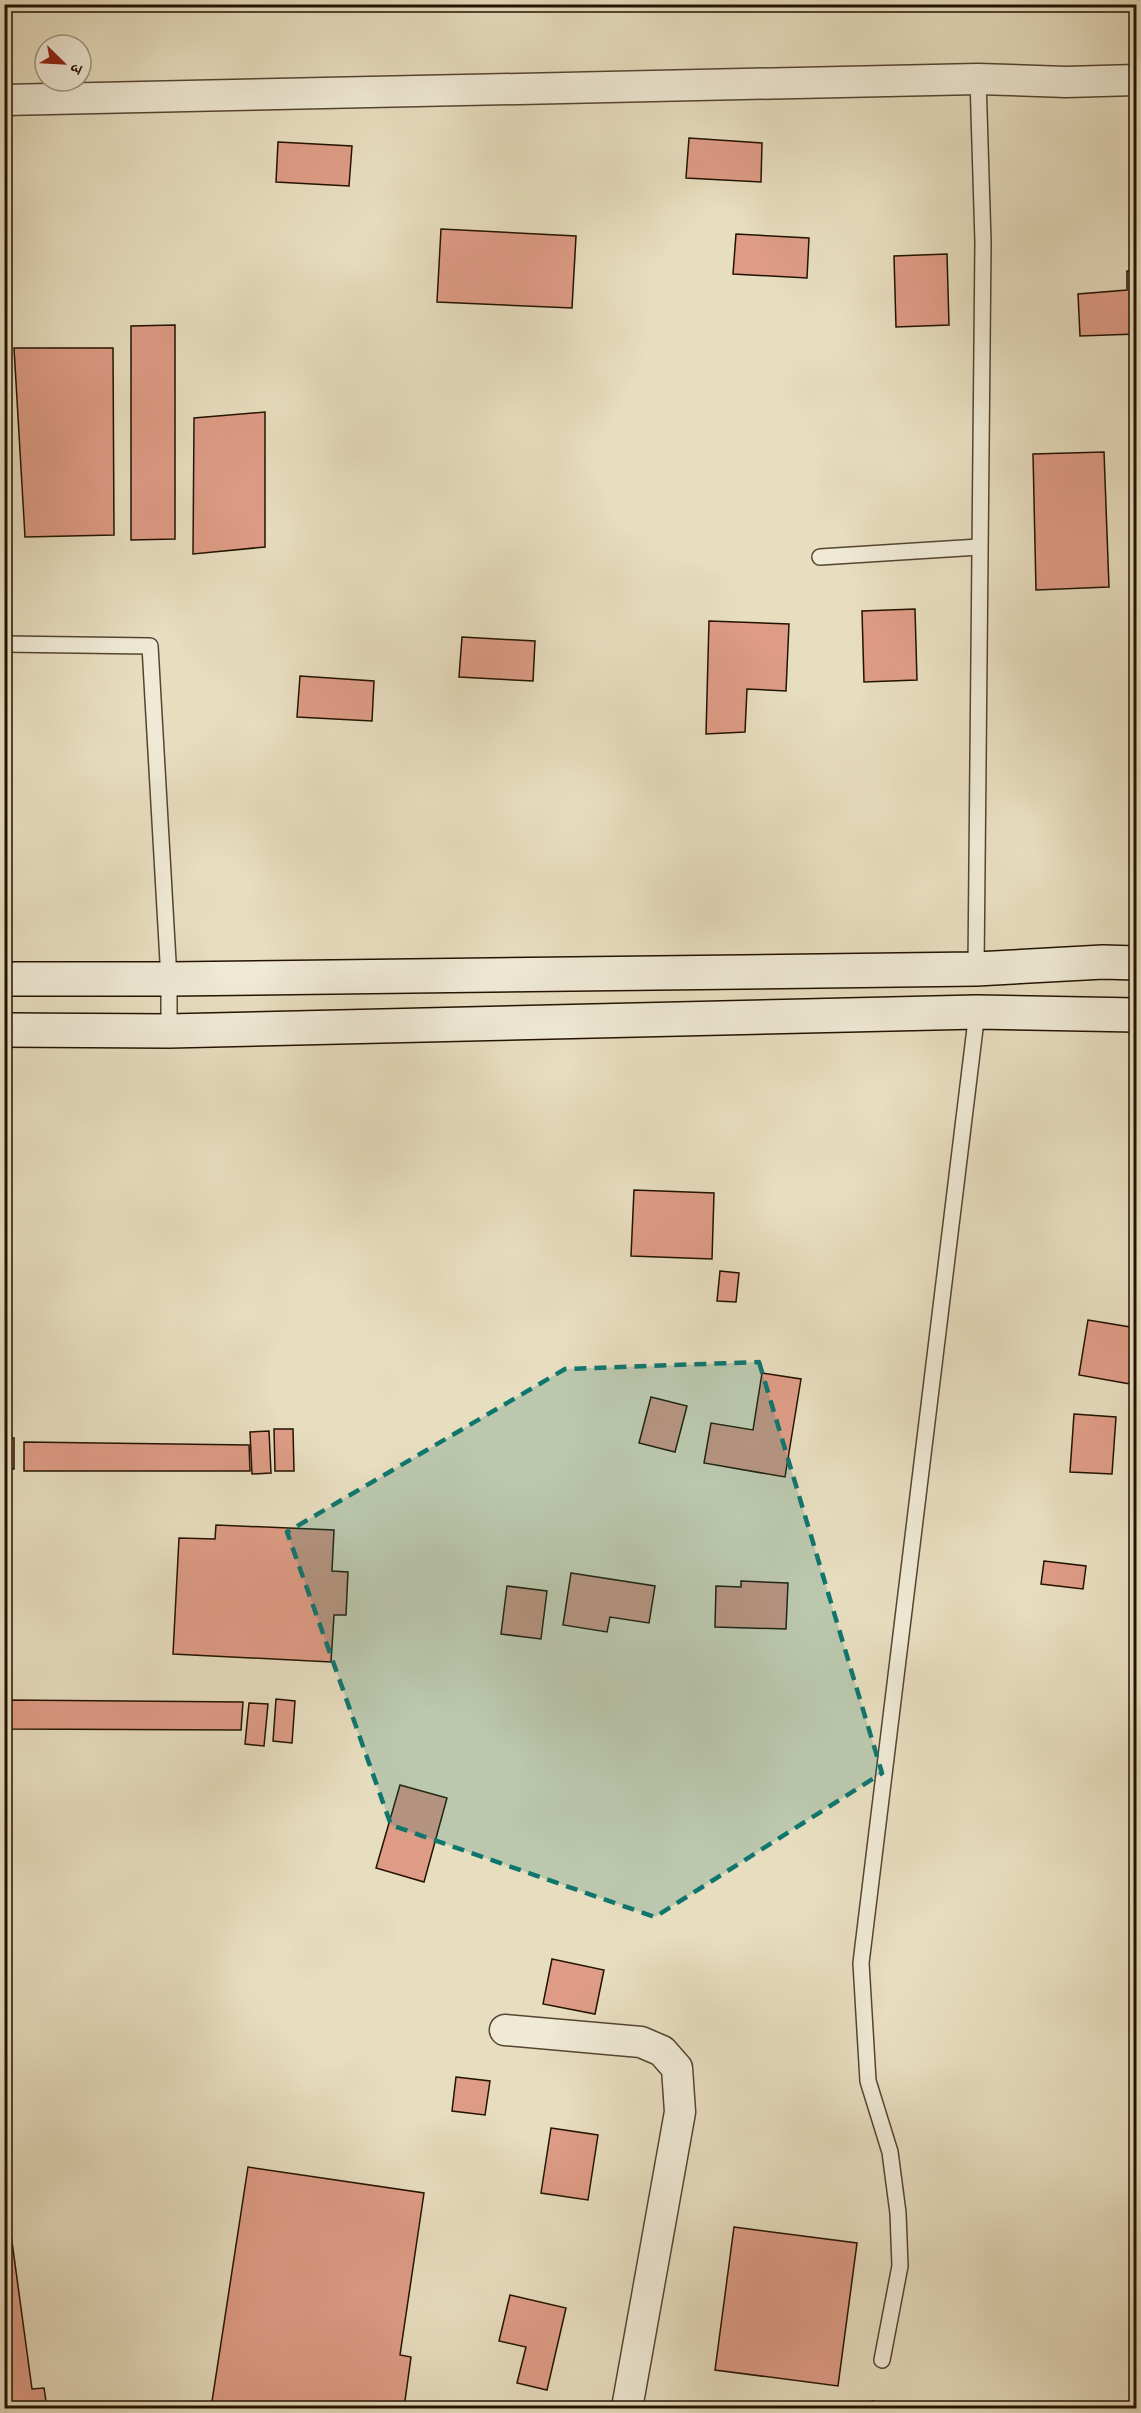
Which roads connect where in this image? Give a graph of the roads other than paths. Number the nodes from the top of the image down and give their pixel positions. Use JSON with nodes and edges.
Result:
{"nodes":[{"id":1,"x":978,"y":79,"type":"junction"},
{"id":2,"x":1137,"y":80,"type":"edge"},
{"id":3,"x":4,"y":100,"type":"edge"},
{"id":4,"x":979,"y":547,"type":"junction"},
{"id":5,"x":820,"y":557,"type":"dead end"},
{"id":6,"x":4,"y":644,"type":"edge"},
{"id":7,"x":1137,"y":963,"type":"edge"},
{"id":8,"x":976,"y":969,"type":"junction"},
{"id":9,"x":4,"y":979,"type":"edge"},
{"id":10,"x":169,"y":979,"type":"junction"},
{"id":11,"x":977,"y":1012,"type":"junction"},
{"id":12,"x":1137,"y":1015,"type":"edge"},
{"id":13,"x":4,"y":1030,"type":"edge"},
{"id":14,"x":169,"y":1031,"type":"junction"},
{"id":15,"x":505,"y":2030,"type":"dead end"},
{"id":16,"x":882,"y":2360,"type":"dead end"},
{"id":17,"x":627,"y":2409,"type":"edge"}],
"edges":[{"from":1,"to":2,"type":"street"},
{"from":1,"to":3,"type":"street"},
{"from":1,"to":4,"type":"lane"},
{"from":4,"to":5,"type":"lane"},
{"from":4,"to":8,"type":"lane"},
{"from":6,"to":10,"type":"lane"},
{"from":7,"to":8,"type":"street"},
{"from":8,"to":10,"type":"street"},
{"from":9,"to":10,"type":"street"},
{"from":10,"to":14,"type":"lane"},
{"from":11,"to":12,"type":"street"},
{"from":11,"to":14,"type":"street"},
{"from":11,"to":16,"type":"lane"},
{"from":13,"to":14,"type":"street"},
{"from":15,"to":17,"type":"street"}]}
